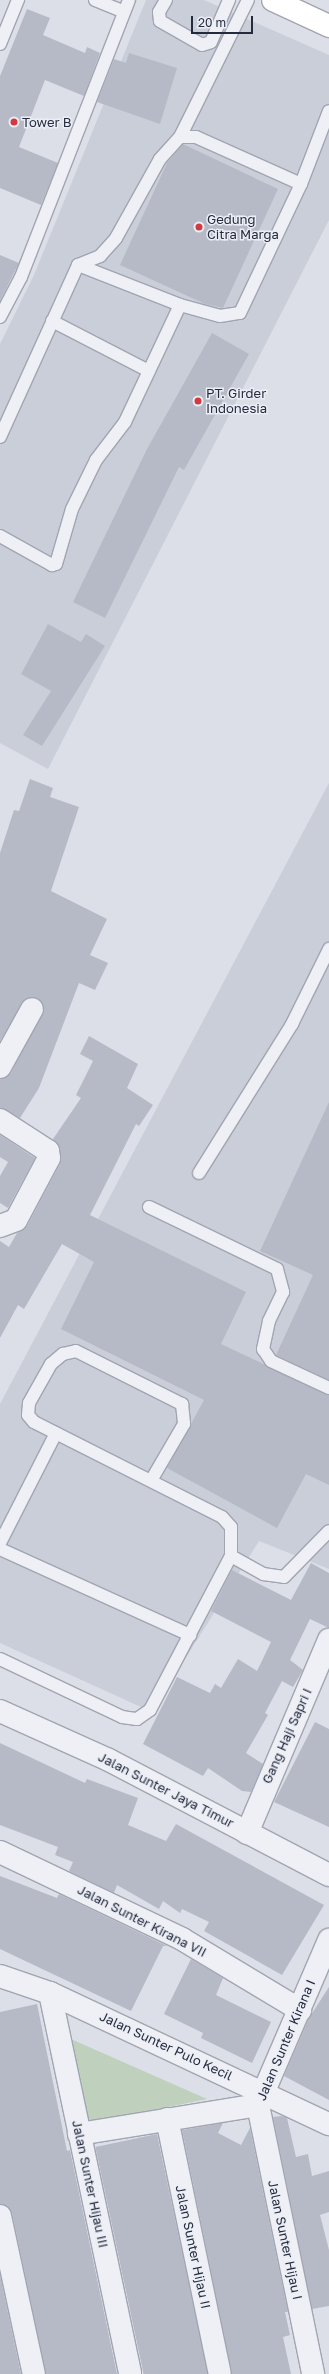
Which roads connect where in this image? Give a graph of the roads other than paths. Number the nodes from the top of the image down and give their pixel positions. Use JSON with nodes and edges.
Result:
{"nodes":[{"id":1,"x":18,"y":0,"type":"edge"},
{"id":2,"x":95,"y":0,"type":"edge"},
{"id":3,"x":129,"y":0,"type":"edge"},
{"id":4,"x":166,"y":0,"type":"edge"},
{"id":5,"x":229,"y":0,"type":"edge"},
{"id":6,"x":248,"y":0,"type":"edge"},
{"id":7,"x":273,"y":0,"type":"edge"},
{"id":8,"x":124,"y":12,"type":"junction"},
{"id":9,"x":329,"y":26,"type":"edge"},
{"id":10,"x":0,"y":44,"type":"edge"},
{"id":11,"x":329,"y":111,"type":"edge"},
{"id":12,"x":180,"y":137,"type":"junction"},
{"id":13,"x":301,"y":184,"type":"junction"},
{"id":14,"x":78,"y":265,"type":"junction"},
{"id":15,"x":180,"y":306,"type":"junction"},
{"id":16,"x":0,"y":317,"type":"edge"},
{"id":17,"x":52,"y":321,"type":"junction"},
{"id":18,"x":149,"y":371,"type":"junction"},
{"id":19,"x":0,"y":437,"type":"edge"},
{"id":20,"x":0,"y":536,"type":"edge"},
{"id":21,"x":329,"y":950,"type":"edge"},
{"id":22,"x":32,"y":1009,"type":"dead end"},
{"id":23,"x":0,"y":1067,"type":"edge"},
{"id":24,"x":0,"y":1120,"type":"edge"},
{"id":25,"x":199,"y":1174,"type":"dead end"},
{"id":26,"x":149,"y":1207,"type":"dead end"},
{"id":27,"x":0,"y":1226,"type":"edge"},
{"id":28,"x":329,"y":1388,"type":"edge"},
{"id":29,"x":56,"y":1433,"type":"junction"},
{"id":30,"x":152,"y":1479,"type":"junction"},
{"id":31,"x":329,"y":1531,"type":"edge"},
{"id":32,"x":0,"y":1543,"type":"edge"},
{"id":33,"x":0,"y":1549,"type":"edge"},
{"id":34,"x":231,"y":1556,"type":"junction"},
{"id":35,"x":190,"y":1635,"type":"junction"},
{"id":36,"x":329,"y":1640,"type":"edge"},
{"id":37,"x":0,"y":1659,"type":"edge"},
{"id":38,"x":0,"y":1711,"type":"edge"},
{"id":39,"x":247,"y":1833,"type":"junction"},
{"id":40,"x":0,"y":1852,"type":"edge"},
{"id":41,"x":329,"y":1875,"type":"edge"},
{"id":42,"x":329,"y":1940,"type":"edge"},
{"id":43,"x":0,"y":1976,"type":"edge"},
{"id":44,"x":27,"y":1987,"type":"junction"},
{"id":45,"x":0,"y":1993,"type":"edge"},
{"id":46,"x":50,"y":1993,"type":"junction"},
{"id":47,"x":300,"y":2010,"type":"junction"},
{"id":48,"x":261,"y":2098,"type":"junction"},
{"id":49,"x":168,"y":2119,"type":"junction"},
{"id":50,"x":329,"y":2124,"type":"edge"},
{"id":51,"x":79,"y":2134,"type":"junction"},
{"id":52,"x":0,"y":2216,"type":"edge"},
{"id":53,"x":34,"y":2374,"type":"edge"},
{"id":54,"x":130,"y":2374,"type":"edge"},
{"id":55,"x":220,"y":2374,"type":"edge"},
{"id":56,"x":313,"y":2374,"type":"edge"}],
"edges":[{"from":1,"to":10,"type":"lane"},
{"from":2,"to":8,"type":"lane"},
{"from":3,"to":8,"type":"lane"},
{"from":4,"to":5,"type":"lane"},
{"from":6,"to":12,"type":"lane"},
{"from":7,"to":9,"type":"highway"},
{"from":8,"to":16,"type":"lane"},
{"from":11,"to":13,"type":"lane"},
{"from":12,"to":13,"type":"lane"},
{"from":12,"to":14,"type":"lane"},
{"from":13,"to":15,"type":"lane"},
{"from":14,"to":15,"type":"lane"},
{"from":14,"to":17,"type":"lane"},
{"from":15,"to":18,"type":"lane"},
{"from":17,"to":18,"type":"lane"},
{"from":17,"to":19,"type":"lane"},
{"from":18,"to":20,"type":"lane"},
{"from":21,"to":25,"type":"lane"},
{"from":22,"to":23,"type":"street"},
{"from":24,"to":27,"type":"street"},
{"from":26,"to":28,"type":"lane"},
{"from":29,"to":30,"type":"lane"},
{"from":29,"to":30,"type":"lane"},
{"from":29,"to":32,"type":"lane"},
{"from":30,"to":34,"type":"lane"},
{"from":31,"to":34,"type":"lane"},
{"from":33,"to":35,"type":"lane"},
{"from":34,"to":35,"type":"lane"},
{"from":35,"to":37,"type":"lane"},
{"from":36,"to":39,"type":"street","name":"Gang Haji Sapri I"},
{"from":38,"to":39,"type":"street","name":"Jalan Sunter Jaya Timur"},
{"from":39,"to":41,"type":"street","name":"Jalan Sunter Jaya Timur"},
{"from":40,"to":47,"type":"street","name":"Jalan Sunter Kirana VII"},
{"from":42,"to":47,"type":"street","name":"Jalan Sunter Kirana I"},
{"from":43,"to":44,"type":"street","name":"Jalan Sunter Pulo Kecil"},
{"from":44,"to":45,"type":"street"},
{"from":44,"to":46,"type":"street","name":"Jalan Sunter Pulo Kecil"},
{"from":46,"to":48,"type":"street","name":"Jalan Sunter Pulo Kecil"},
{"from":46,"to":51,"type":"street","name":"Jalan Sunter Hijau III"},
{"from":47,"to":48,"type":"street","name":"Jalan Sunter Kirana I"},
{"from":48,"to":49,"type":"street","name":"Jalan Sunter Kirana I"},
{"from":48,"to":50,"type":"street","name":"Jalan Sunter Pulo Kecil"},
{"from":48,"to":56,"type":"street","name":"Jalan Sunter Hijau I"},
{"from":49,"to":51,"type":"street","name":"Jalan Sunter Kirana I"},
{"from":49,"to":55,"type":"street","name":"Jalan Sunter Hijau II"},
{"from":51,"to":54,"type":"street","name":"Jalan Sunter Hijau III"},
{"from":52,"to":53,"type":"street"}]}
